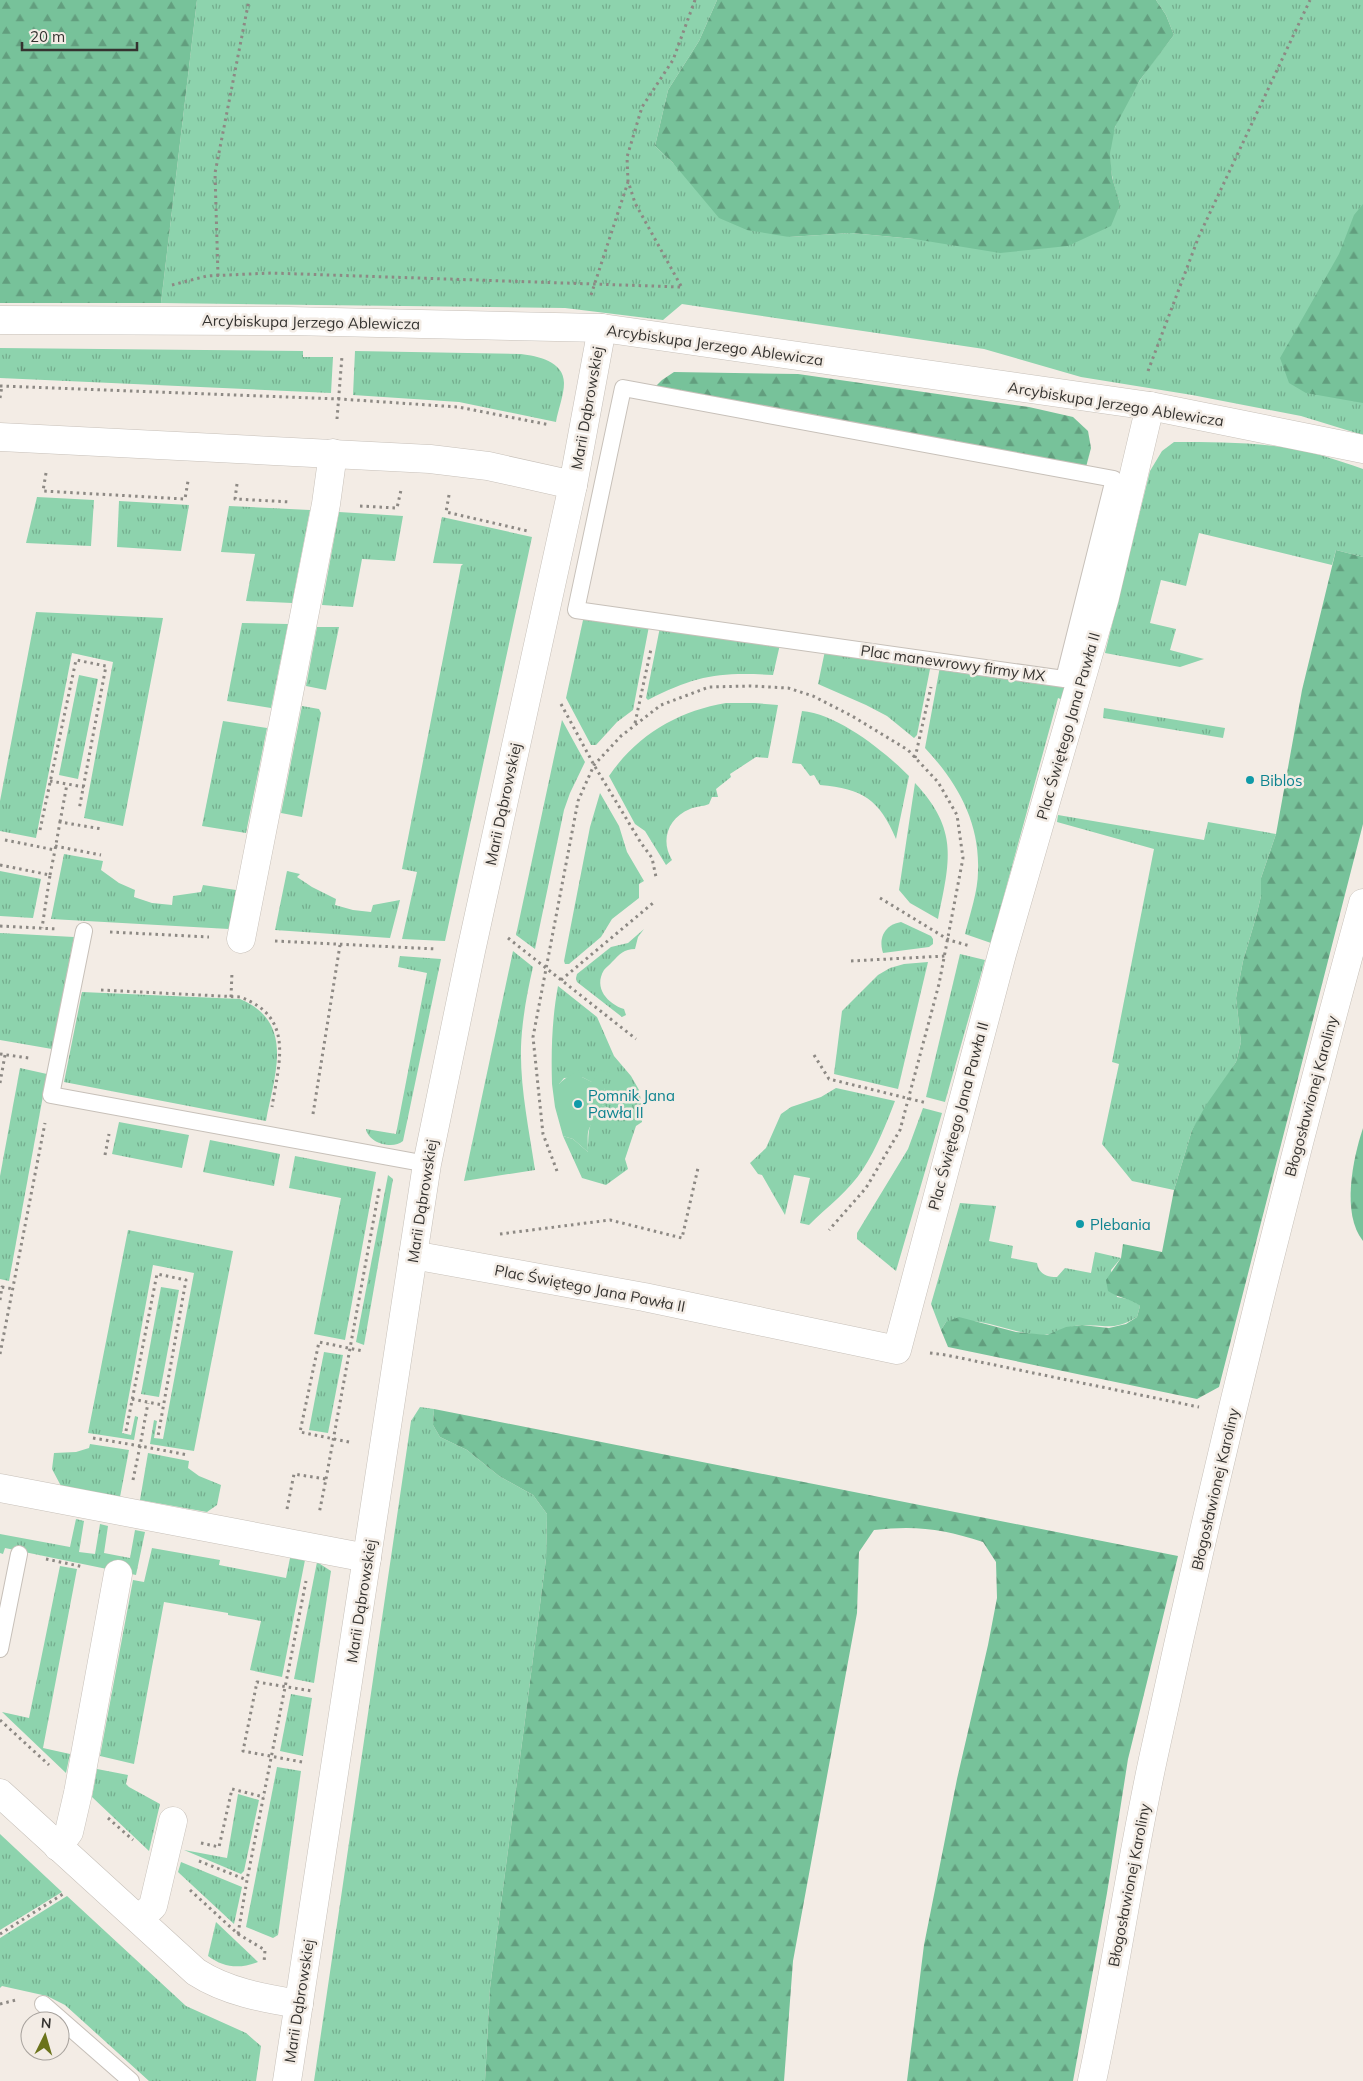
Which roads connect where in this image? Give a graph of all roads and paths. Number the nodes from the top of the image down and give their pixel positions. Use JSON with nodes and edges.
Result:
{"nodes":[{"id":1,"x":249,"y":0,"type":"edge"},
{"id":2,"x":695,"y":0,"type":"edge"},
{"id":3,"x":1310,"y":0,"type":"edge"},
{"id":4,"x":628,"y":181,"type":"junction"},
{"id":5,"x":218,"y":276,"type":"junction"},
{"id":6,"x":595,"y":284,"type":"junction"},
{"id":7,"x":164,"y":287,"type":"dead end"},
{"id":8,"x":589,"y":301,"type":"dead end"},
{"id":9,"x":0,"y":320,"type":"edge"},
{"id":10,"x":602,"y":328,"type":"junction"},
{"id":11,"x":343,"y":348,"type":"dead end"},
{"id":12,"x":1,"y":386,"type":"edge"},
{"id":13,"x":0,"y":398,"type":"edge"},
{"id":14,"x":340,"y":399,"type":"junction"},
{"id":15,"x":1143,"y":405,"type":"junction"},
{"id":16,"x":552,"y":426,"type":"dead end"},
{"id":17,"x":0,"y":437,"type":"edge"},
{"id":18,"x":1363,"y":449,"type":"edge"},
{"id":19,"x":334,"y":453,"type":"junction"},
{"id":20,"x":48,"y":466,"type":"dead end"},
{"id":21,"x":188,"y":480,"type":"dead end"},
{"id":22,"x":403,"y":480,"type":"dead end"},
{"id":23,"x":237,"y":482,"type":"dead end"},
{"id":24,"x":573,"y":485,"type":"junction"},
{"id":25,"x":450,"y":494,"type":"dead end"},
{"id":26,"x":326,"y":504,"type":"junction"},
{"id":27,"x":536,"y":533,"type":"dead end"},
{"id":28,"x":656,"y":621,"type":"junction"},
{"id":29,"x":937,"y":660,"type":"junction"},
{"id":30,"x":558,"y":698,"type":"dead end"},
{"id":31,"x":635,"y":725,"type":"junction"},
{"id":32,"x":916,"y":758,"type":"junction"},
{"id":33,"x":594,"y":765,"type":"junction"},
{"id":34,"x":50,"y":782,"type":"junction"},
{"id":35,"x":67,"y":784,"type":"junction"},
{"id":36,"x":84,"y":787,"type":"junction"},
{"id":37,"x":79,"y":810,"type":"dead end"},
{"id":38,"x":60,"y":822,"type":"junction"},
{"id":39,"x":40,"y":830,"type":"dead end"},
{"id":40,"x":102,"y":830,"type":"dead end"},
{"id":41,"x":5,"y":840,"type":"dead end"},
{"id":42,"x":55,"y":848,"type":"junction"},
{"id":43,"x":101,"y":855,"type":"dead end"},
{"id":44,"x":0,"y":865,"type":"edge"},
{"id":45,"x":50,"y":875,"type":"junction"},
{"id":46,"x":656,"y":877,"type":"dead end"},
{"id":47,"x":880,"y":898,"type":"dead end"},
{"id":48,"x":653,"y":903,"type":"dead end"},
{"id":49,"x":1363,"y":903,"type":"edge"},
{"id":50,"x":42,"y":928,"type":"dead end"},
{"id":51,"x":84,"y":931,"type":"dead end"},
{"id":52,"x":507,"y":936,"type":"dead end"},
{"id":53,"x":241,"y":939,"type":"dead end"},
{"id":54,"x":948,"y":940,"type":"junction"},
{"id":55,"x":340,"y":945,"type":"dead end"},
{"id":56,"x":1002,"y":954,"type":"junction"},
{"id":57,"x":945,"y":956,"type":"junction"},
{"id":58,"x":851,"y":961,"type":"dead end"},
{"id":59,"x":546,"y":967,"type":"junction"},
{"id":60,"x":232,"y":979,"type":"dead end"},
{"id":61,"x":561,"y":980,"type":"junction"},
{"id":62,"x":100,"y":990,"type":"dead end"},
{"id":63,"x":231,"y":997,"type":"junction"},
{"id":64,"x":636,"y":1039,"type":"dead end"},
{"id":65,"x":0,"y":1054,"type":"edge"},
{"id":66,"x":5,"y":1055,"type":"junction"},
{"id":67,"x":814,"y":1055,"type":"dead end"},
{"id":68,"x":24,"y":1057,"type":"dead end"},
{"id":69,"x":0,"y":1083,"type":"edge"},
{"id":70,"x":51,"y":1095,"type":"junction"},
{"id":71,"x":910,"y":1098,"type":"junction"},
{"id":72,"x":271,"y":1111,"type":"dead end"},
{"id":73,"x":959,"y":1111,"type":"junction"},
{"id":74,"x":309,"y":1142,"type":"junction"},
{"id":75,"x":386,"y":1156,"type":"junction"},
{"id":76,"x":427,"y":1164,"type":"junction"},
{"id":77,"x":698,"y":1168,"type":"dead end"},
{"id":78,"x":557,"y":1171,"type":"dead end"},
{"id":79,"x":829,"y":1230,"type":"dead end"},
{"id":80,"x":491,"y":1235,"type":"dead end"},
{"id":81,"x":413,"y":1255,"type":"junction"},
{"id":82,"x":13,"y":1289,"type":"junction"},
{"id":83,"x":0,"y":1300,"type":"edge"},
{"id":84,"x":349,"y":1348,"type":"junction"},
{"id":85,"x":897,"y":1350,"type":"junction"},
{"id":86,"x":363,"y":1351,"type":"dead end"},
{"id":87,"x":0,"y":1354,"type":"edge"},
{"id":88,"x":132,"y":1399,"type":"junction"},
{"id":89,"x":148,"y":1403,"type":"junction"},
{"id":90,"x":164,"y":1405,"type":"junction"},
{"id":91,"x":1233,"y":1414,"type":"junction"},
{"id":92,"x":126,"y":1431,"type":"dead end"},
{"id":93,"x":158,"y":1436,"type":"dead end"},
{"id":94,"x":93,"y":1438,"type":"dead end"},
{"id":95,"x":333,"y":1439,"type":"junction"},
{"id":96,"x":350,"y":1442,"type":"dead end"},
{"id":97,"x":140,"y":1446,"type":"junction"},
{"id":98,"x":188,"y":1455,"type":"dead end"},
{"id":99,"x":326,"y":1479,"type":"junction"},
{"id":100,"x":0,"y":1488,"type":"edge"},
{"id":101,"x":127,"y":1512,"type":"junction"},
{"id":102,"x":282,"y":1542,"type":"junction"},
{"id":103,"x":313,"y":1547,"type":"junction"},
{"id":104,"x":19,"y":1554,"type":"joint"},
{"id":105,"x":367,"y":1558,"type":"junction"},
{"id":106,"x":118,"y":1574,"type":"joint"},
{"id":107,"x":0,"y":1649,"type":"edge"},
{"id":108,"x":285,"y":1687,"type":"junction"},
{"id":109,"x":313,"y":1691,"type":"dead end"},
{"id":110,"x":272,"y":1757,"type":"junction"},
{"id":111,"x":302,"y":1762,"type":"dead end"},
{"id":112,"x":0,"y":1793,"type":"edge"},
{"id":113,"x":264,"y":1797,"type":"junction"},
{"id":114,"x":169,"y":1835,"type":"junction"},
{"id":115,"x":58,"y":1847,"type":"junction"},
{"id":116,"x":247,"y":1880,"type":"junction"},
{"id":117,"x":65,"y":1893,"type":"dead end"},
{"id":118,"x":139,"y":1919,"type":"junction"},
{"id":119,"x":0,"y":1934,"type":"edge"},
{"id":120,"x":238,"y":1934,"type":"dead end"},
{"id":121,"x":43,"y":2004,"type":"dead end"},
{"id":122,"x":299,"y":2004,"type":"junction"},
{"id":123,"x":131,"y":2081,"type":"edge"},
{"id":124,"x":287,"y":2081,"type":"edge"},
{"id":125,"x":1092,"y":2081,"type":"edge"}],
"edges":[{"from":1,"to":5,"type":"path"},
{"from":2,"to":4,"type":"path"},
{"from":3,"to":15,"type":"path"},
{"from":4,"to":6,"type":"path"},
{"from":4,"to":6,"type":"path"},
{"from":5,"to":6,"type":"path"},
{"from":5,"to":7,"type":"path"},
{"from":6,"to":8,"type":"path"},
{"from":9,"to":10,"type":"street","name":"Arcybiskupa Jerzego Ablewicza"},
{"from":10,"to":15,"type":"street","name":"Arcybiskupa Jerzego Ablewicza"},
{"from":10,"to":24,"type":"street","name":"Marii Dąbrowskiej"},
{"from":11,"to":14,"type":"path"},
{"from":12,"to":13,"type":"path"},
{"from":12,"to":14,"type":"path"},
{"from":14,"to":16,"type":"path"},
{"from":15,"to":18,"type":"street","name":"Arcybiskupa Jerzego Ablewicza"},
{"from":15,"to":56,"type":"street","name":"Plac Świętego Jana Pawła II"},
{"from":17,"to":19,"type":"street"},
{"from":19,"to":24,"type":"street"},
{"from":19,"to":26,"type":"street"},
{"from":20,"to":21,"type":"path"},
{"from":22,"to":26,"type":"path"},
{"from":23,"to":26,"type":"path"},
{"from":24,"to":76,"type":"street","name":"Marii Dąbrowskiej"},
{"from":25,"to":27,"type":"path"},
{"from":26,"to":53,"type":"street"},
{"from":28,"to":29,"type":"lane","name":"Plac manewrowy firmy MX"},
{"from":28,"to":29,"type":"lane","name":"Plac manewrowy firmy MX"},
{"from":28,"to":31,"type":"path"},
{"from":29,"to":32,"type":"path"},
{"from":30,"to":33,"type":"path"},
{"from":31,"to":32,"type":"path"},
{"from":31,"to":33,"type":"path"},
{"from":32,"to":54,"type":"path"},
{"from":33,"to":46,"type":"path"},
{"from":33,"to":59,"type":"path"},
{"from":34,"to":35,"type":"path"},
{"from":34,"to":36,"type":"path"},
{"from":34,"to":39,"type":"path"},
{"from":35,"to":36,"type":"path"},
{"from":35,"to":38,"type":"path"},
{"from":36,"to":37,"type":"path"},
{"from":38,"to":40,"type":"path"},
{"from":38,"to":42,"type":"path"},
{"from":41,"to":42,"type":"path"},
{"from":42,"to":43,"type":"path"},
{"from":42,"to":45,"type":"path"},
{"from":44,"to":45,"type":"path"},
{"from":45,"to":50,"type":"path"},
{"from":47,"to":54,"type":"path"},
{"from":48,"to":61,"type":"path"},
{"from":49,"to":91,"type":"street","name":"Błogosławionej Karoliny"},
{"from":51,"to":70,"type":"lane"},
{"from":52,"to":59,"type":"path"},
{"from":54,"to":56,"type":"path"},
{"from":54,"to":57,"type":"path"},
{"from":55,"to":74,"type":"path"},
{"from":56,"to":73,"type":"street","name":"Plac Świętego Jana Pawła II"},
{"from":57,"to":58,"type":"path"},
{"from":57,"to":71,"type":"path"},
{"from":59,"to":61,"type":"path"},
{"from":59,"to":78,"type":"path"},
{"from":60,"to":63,"type":"path"},
{"from":61,"to":64,"type":"path"},
{"from":62,"to":63,"type":"path"},
{"from":63,"to":72,"type":"path"},
{"from":65,"to":66,"type":"path"},
{"from":66,"to":68,"type":"path"},
{"from":66,"to":69,"type":"path"},
{"from":67,"to":71,"type":"path"},
{"from":70,"to":74,"type":"lane"},
{"from":70,"to":82,"type":"path"},
{"from":71,"to":73,"type":"path"},
{"from":71,"to":79,"type":"path"},
{"from":73,"to":85,"type":"street","name":"Plac Świętego Jana Pawła II"},
{"from":74,"to":75,"type":"lane"},
{"from":75,"to":76,"type":"lane"},
{"from":75,"to":84,"type":"path"},
{"from":76,"to":81,"type":"street","name":"Marii Dąbrowskiej"},
{"from":77,"to":80,"type":"path"},
{"from":81,"to":85,"type":"street","name":"Plac Świętego Jana Pawła II"},
{"from":81,"to":105,"type":"street","name":"Marii Dąbrowskiej"},
{"from":82,"to":83,"type":"path"},
{"from":82,"to":87,"type":"path"},
{"from":84,"to":86,"type":"path"},
{"from":84,"to":95,"type":"path"},
{"from":84,"to":95,"type":"path"},
{"from":85,"to":91,"type":"path"},
{"from":88,"to":89,"type":"path"},
{"from":88,"to":90,"type":"path"},
{"from":88,"to":92,"type":"path"},
{"from":89,"to":90,"type":"path"},
{"from":89,"to":97,"type":"path"},
{"from":90,"to":93,"type":"path"},
{"from":91,"to":125,"type":"street","name":"Błogosławionej Karoliny"},
{"from":94,"to":97,"type":"path"},
{"from":95,"to":96,"type":"path"},
{"from":95,"to":99,"type":"path"},
{"from":97,"to":98,"type":"path"},
{"from":97,"to":101,"type":"path"},
{"from":99,"to":102,"type":"path"},
{"from":99,"to":103,"type":"path"},
{"from":100,"to":101,"type":"street"},
{"from":101,"to":102,"type":"street"},
{"from":102,"to":103,"type":"street"},
{"from":103,"to":105,"type":"street"},
{"from":103,"to":108,"type":"path"},
{"from":104,"to":106,"type":"path"},
{"from":104,"to":107,"type":"lane"},
{"from":105,"to":122,"type":"street","name":"Marii Dąbrowskiej"},
{"from":106,"to":115,"type":"street"},
{"from":108,"to":109,"type":"path"},
{"from":108,"to":110,"type":"path"},
{"from":108,"to":110,"type":"path"},
{"from":110,"to":111,"type":"path"},
{"from":110,"to":113,"type":"path"},
{"from":112,"to":115,"type":"street"},
{"from":113,"to":114,"type":"path"},
{"from":113,"to":116,"type":"path"},
{"from":114,"to":116,"type":"path"},
{"from":114,"to":118,"type":"street"},
{"from":115,"to":118,"type":"street"},
{"from":116,"to":120,"type":"path"},
{"from":117,"to":119,"type":"path"},
{"from":118,"to":122,"type":"street"},
{"from":121,"to":123,"type":"lane"},
{"from":122,"to":124,"type":"street","name":"Marii Dąbrowskiej"}]}
